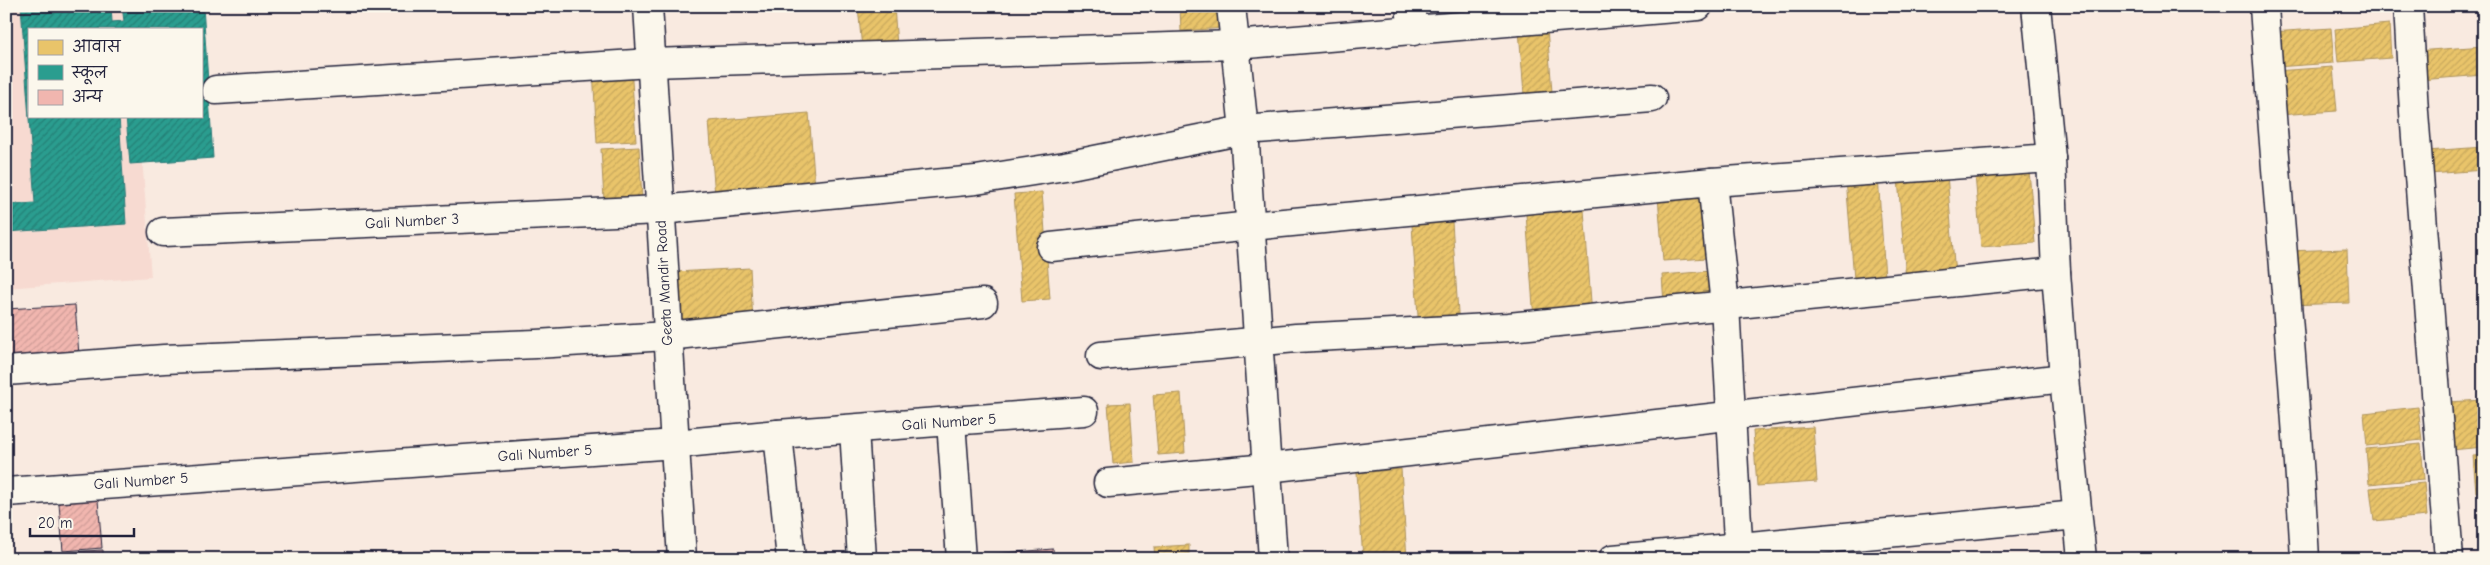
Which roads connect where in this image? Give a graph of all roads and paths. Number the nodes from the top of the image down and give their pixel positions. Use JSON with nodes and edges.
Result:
{"nodes":[{"id":1,"x":648,"y":6,"type":"edge"},
{"id":2,"x":1231,"y":6,"type":"edge"},
{"id":3,"x":1698,"y":6,"type":"edge"},
{"id":4,"x":2036,"y":6,"type":"edge"},
{"id":5,"x":2264,"y":6,"type":"edge"},
{"id":6,"x":2408,"y":6,"type":"edge"},
{"id":7,"x":1412,"y":19,"type":"edge"},
{"id":8,"x":1235,"y":44,"type":"junction"},
{"id":9,"x":651,"y":63,"type":"junction"},
{"id":10,"x":216,"y":90,"type":"dead end"},
{"id":11,"x":1652,"y":98,"type":"dead end"},
{"id":12,"x":1244,"y":130,"type":"junction"},
{"id":13,"x":2051,"y":158,"type":"junction"},
{"id":14,"x":1712,"y":182,"type":"junction"},
{"id":15,"x":660,"y":210,"type":"junction"},
{"id":16,"x":1250,"y":226,"type":"junction"},
{"id":17,"x":164,"y":232,"type":"dead end"},
{"id":18,"x":1051,"y":247,"type":"dead end"},
{"id":19,"x":2056,"y":272,"type":"junction"},
{"id":20,"x":982,"y":303,"type":"dead end"},
{"id":21,"x":1725,"y":305,"type":"junction"},
{"id":22,"x":666,"y":336,"type":"junction"},
{"id":23,"x":1259,"y":342,"type":"junction"},
{"id":24,"x":1101,"y":356,"type":"dead end"},
{"id":25,"x":6,"y":371,"type":"edge"},
{"id":26,"x":2064,"y":378,"type":"junction"},
{"id":27,"x":1084,"y":411,"type":"dead end"},
{"id":28,"x":1731,"y":415,"type":"junction"},
{"id":29,"x":951,"y":422,"type":"junction"},
{"id":30,"x":854,"y":429,"type":"junction"},
{"id":31,"x":778,"y":434,"type":"junction"},
{"id":32,"x":675,"y":444,"type":"junction"},
{"id":33,"x":1267,"y":468,"type":"junction"},
{"id":34,"x":1108,"y":483,"type":"dead end"},
{"id":35,"x":6,"y":492,"type":"edge"},
{"id":36,"x":2077,"y":515,"type":"junction"},
{"id":37,"x":1738,"y":553,"type":"edge"},
{"id":38,"x":682,"y":559,"type":"edge"},
{"id":39,"x":791,"y":559,"type":"edge"},
{"id":40,"x":862,"y":559,"type":"edge"},
{"id":41,"x":961,"y":559,"type":"edge"},
{"id":42,"x":1273,"y":559,"type":"edge"},
{"id":43,"x":1613,"y":559,"type":"edge"},
{"id":44,"x":2082,"y":559,"type":"edge"},
{"id":45,"x":2305,"y":559,"type":"edge"},
{"id":46,"x":2449,"y":559,"type":"edge"}],
"edges":[{"from":1,"to":9,"type":"street","name":"Geeta Mandir Road"},
{"from":2,"to":8,"type":"street"},
{"from":3,"to":7,"type":"street"},
{"from":4,"to":13,"type":"street"},
{"from":5,"to":45,"type":"street"},
{"from":6,"to":46,"type":"street"},
{"from":7,"to":8,"type":"street"},
{"from":8,"to":9,"type":"street"},
{"from":8,"to":12,"type":"street"},
{"from":9,"to":10,"type":"street"},
{"from":9,"to":15,"type":"street","name":"Geeta Mandir Road"},
{"from":11,"to":12,"type":"street","name":"Gali Number 3"},
{"from":12,"to":15,"type":"street","name":"Gali Number 3"},
{"from":12,"to":16,"type":"street"},
{"from":13,"to":14,"type":"street"},
{"from":13,"to":19,"type":"street"},
{"from":14,"to":16,"type":"street"},
{"from":14,"to":21,"type":"street"},
{"from":15,"to":17,"type":"street","name":"Gali Number 3"},
{"from":15,"to":22,"type":"street","name":"Geeta Mandir Road"},
{"from":16,"to":18,"type":"street"},
{"from":16,"to":23,"type":"street"},
{"from":19,"to":21,"type":"street"},
{"from":19,"to":26,"type":"street"},
{"from":20,"to":22,"type":"street"},
{"from":21,"to":23,"type":"street"},
{"from":21,"to":28,"type":"street"},
{"from":22,"to":25,"type":"street"},
{"from":22,"to":32,"type":"street","name":"Geeta Mandir Road"},
{"from":23,"to":24,"type":"street"},
{"from":23,"to":33,"type":"street"},
{"from":26,"to":28,"type":"street"},
{"from":26,"to":36,"type":"street"},
{"from":27,"to":29,"type":"street","name":"Gali Number 5"},
{"from":28,"to":33,"type":"street"},
{"from":28,"to":37,"type":"street"},
{"from":29,"to":30,"type":"street","name":"Gali Number 5"},
{"from":29,"to":41,"type":"street"},
{"from":30,"to":31,"type":"street","name":"Gali Number 5"},
{"from":30,"to":40,"type":"street"},
{"from":31,"to":32,"type":"street","name":"Gali Number 5"},
{"from":31,"to":39,"type":"street"},
{"from":32,"to":35,"type":"street","name":"Gali Number 5"},
{"from":32,"to":38,"type":"street","name":"Geeta Mandir Road"},
{"from":33,"to":34,"type":"street"},
{"from":33,"to":42,"type":"street"},
{"from":36,"to":37,"type":"street"},
{"from":36,"to":44,"type":"street"},
{"from":37,"to":43,"type":"street"}]}
